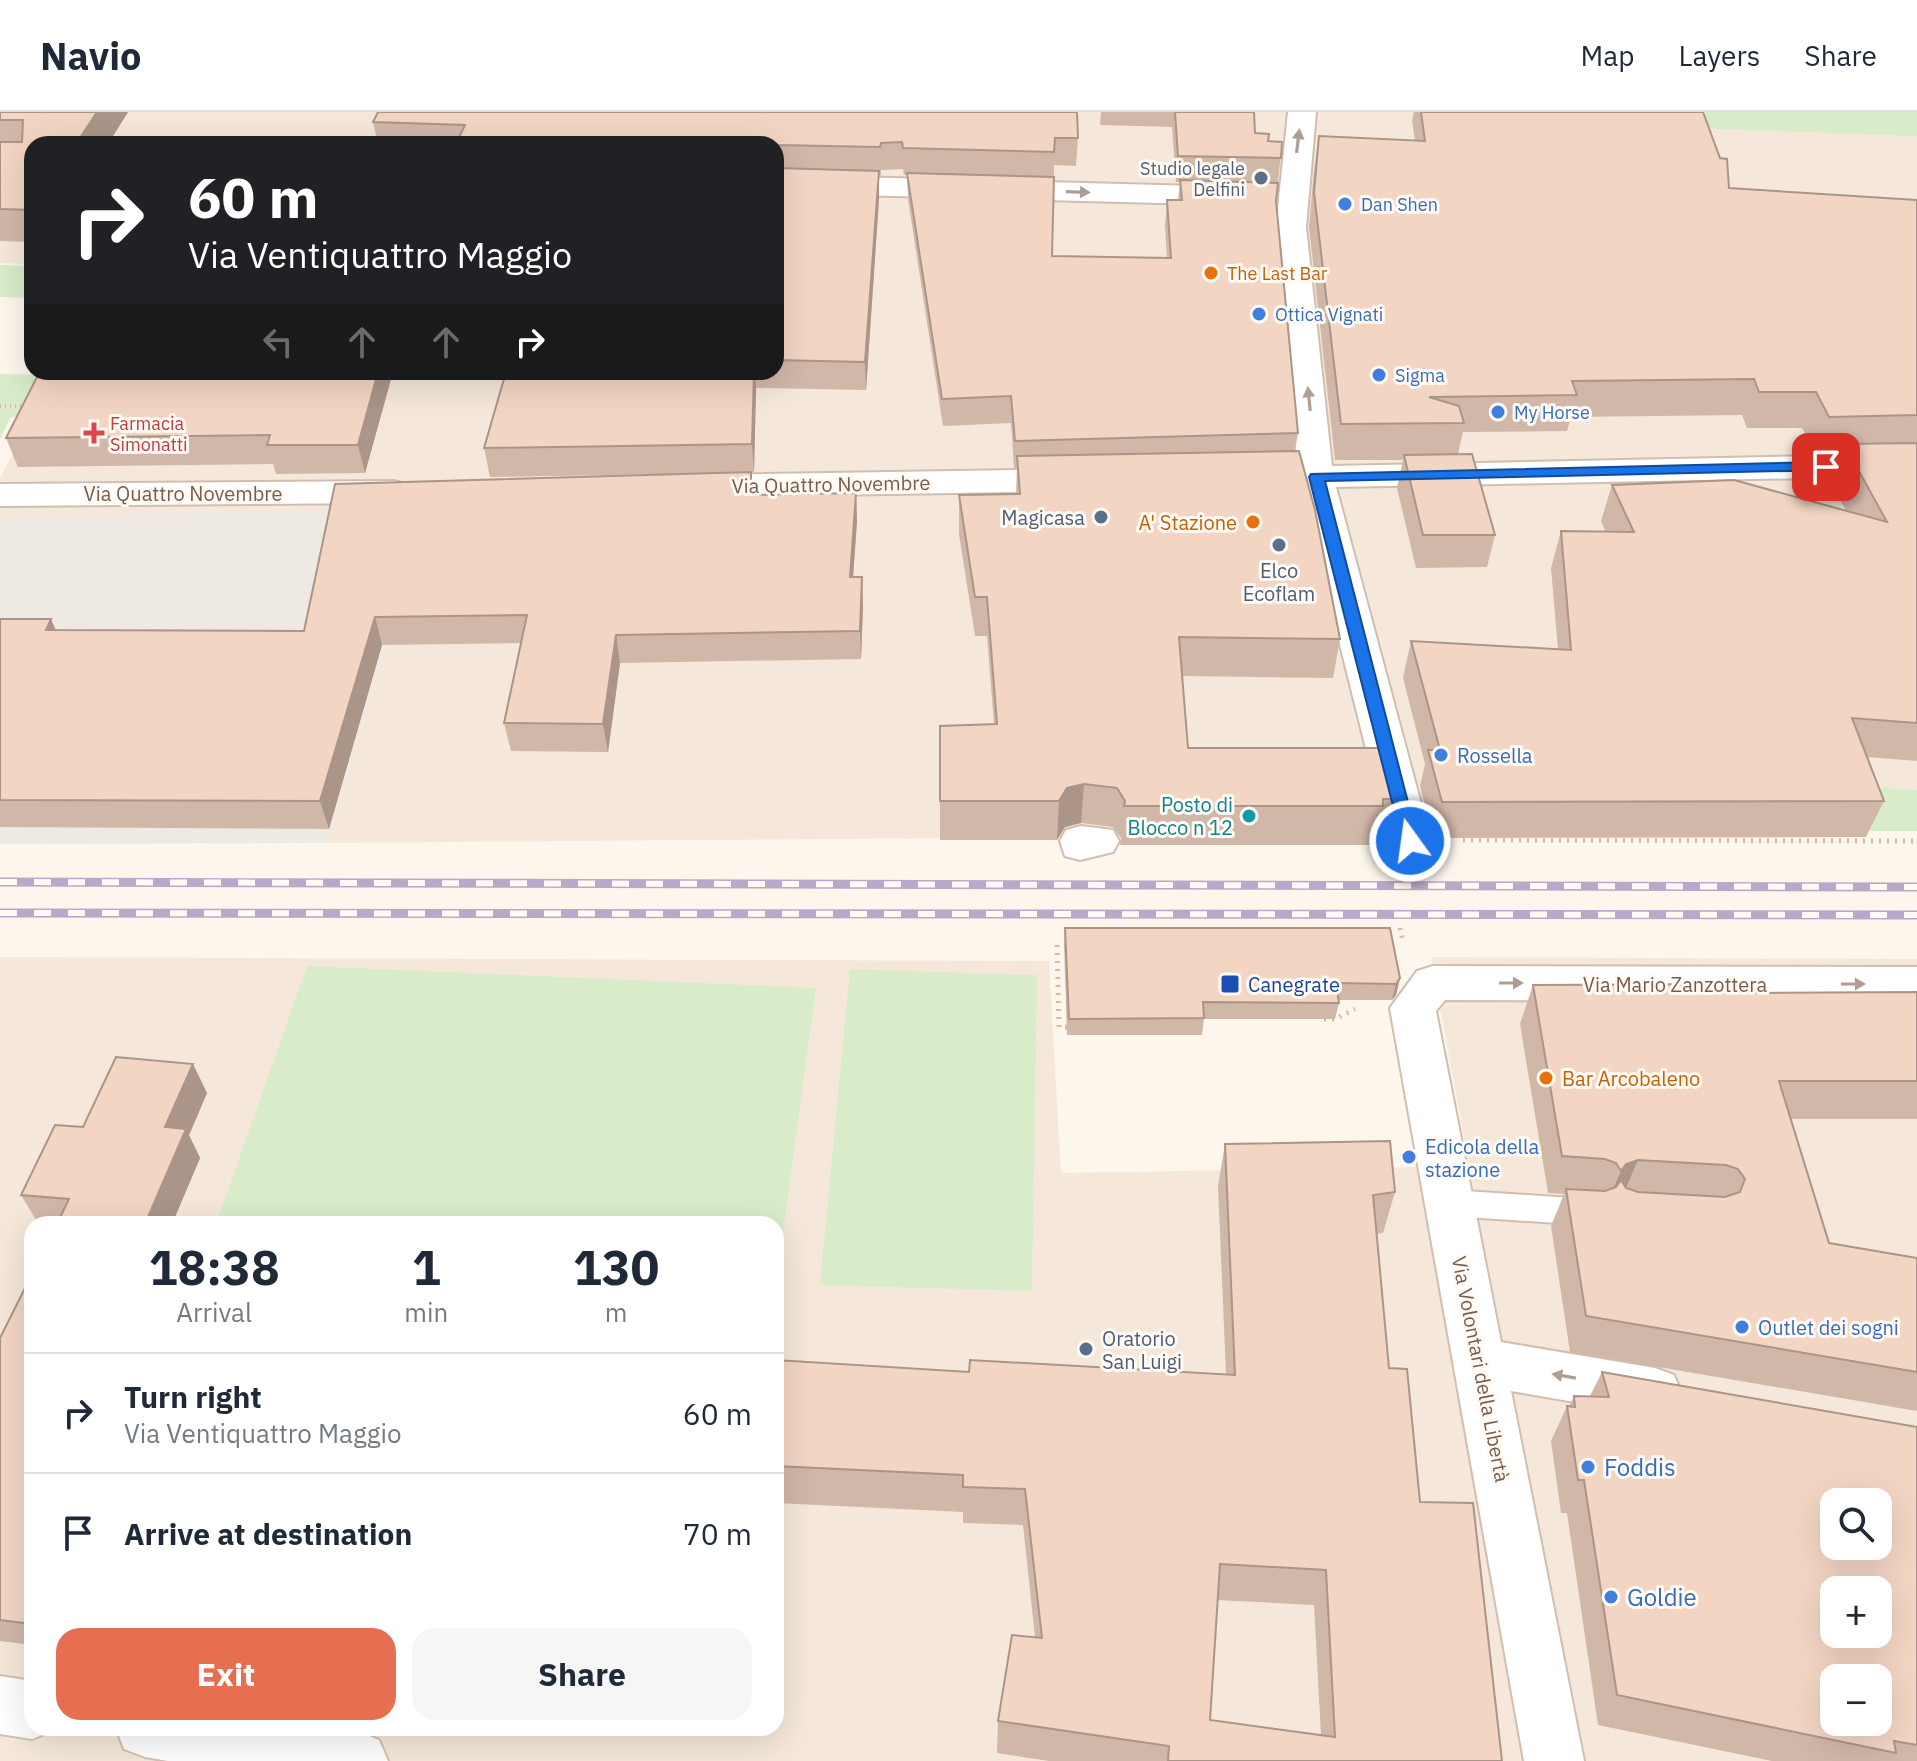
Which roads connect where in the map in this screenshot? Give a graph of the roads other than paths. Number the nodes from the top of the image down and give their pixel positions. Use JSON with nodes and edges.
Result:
{"nodes":[{"id":1,"x":1302,"y":112,"type":"edge"},
{"id":2,"x":784,"y":184,"type":"edge"},
{"id":3,"x":1292,"y":197,"type":"junction"},
{"id":4,"x":1917,"y":465,"type":"edge"},
{"id":5,"x":1316,"y":477,"type":"junction"},
{"id":6,"x":1218,"y":479,"type":"edge"},
{"id":7,"x":1109,"y":480,"type":"edge"},
{"id":8,"x":656,"y":487,"type":"edge"},
{"id":9,"x":422,"y":492,"type":"edge"},
{"id":10,"x":3,"y":493,"type":"edge"},
{"id":11,"x":1410,"y":841,"type":"road end"},
{"id":12,"x":1433,"y":983,"type":"joint"},
{"id":13,"x":1917,"y":984,"type":"edge"},
{"id":14,"x":1450,"y":1203,"type":"junction"},
{"id":15,"x":1588,"y":1212,"type":"edge"},
{"id":16,"x":1480,"y":1362,"type":"junction"},
{"id":17,"x":1696,"y":1399,"type":"edge"},
{"id":18,"x":0,"y":1705,"type":"edge"},
{"id":19,"x":24,"y":1709,"type":"edge"},
{"id":20,"x":197,"y":1736,"type":"edge"},
{"id":21,"x":358,"y":1761,"type":"edge"},
{"id":22,"x":1554,"y":1761,"type":"edge"}],
"edges":[{"from":3,"to":1,"type":"street","one_way":true},
{"from":2,"to":3,"type":"street","one_way":true},
{"from":5,"to":3,"type":"street","one_way":true},
{"from":4,"to":5,"type":"street"},
{"from":5,"to":6,"type":"street"},
{"from":5,"to":11,"type":"street"},
{"from":7,"to":8,"type":"street","name":"Via Quattro Novembre"},
{"from":9,"to":10,"type":"street","name":"Via Quattro Novembre"},
{"from":12,"to":13,"type":"street","name":"Via Mario Zanzottera","one_way":true},
{"from":12,"to":14,"type":"street","name":"Via Volontari della Libertà"},
{"from":14,"to":15,"type":"lane"},
{"from":14,"to":16,"type":"street","name":"Via Volontari della Libertà"},
{"from":17,"to":16,"type":"street","one_way":true},
{"from":16,"to":22,"type":"street","name":"Via Volontari della Libertà"},
{"from":18,"to":19,"type":"street"},
{"from":20,"to":21,"type":"street"}]}
